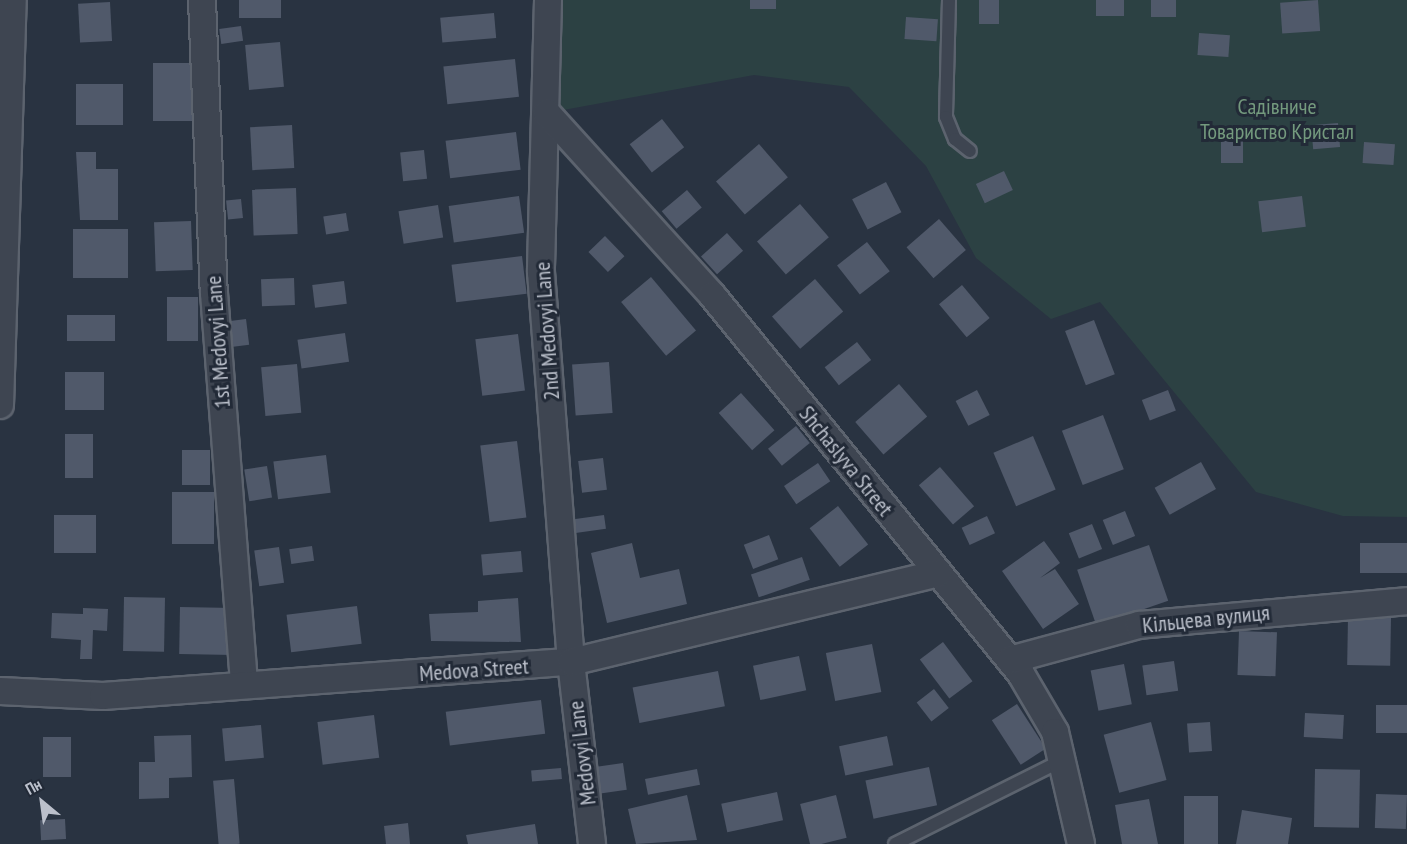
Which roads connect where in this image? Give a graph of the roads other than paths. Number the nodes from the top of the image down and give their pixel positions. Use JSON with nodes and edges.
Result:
{"nodes":[{"id":1,"x":12,"y":0,"type":"edge"},
{"id":2,"x":202,"y":0,"type":"edge"},
{"id":3,"x":548,"y":0,"type":"edge"},
{"id":4,"x":949,"y":0,"type":"edge"},
{"id":5,"x":547,"y":113,"type":"junction"},
{"id":6,"x":970,"y":151,"type":"dead end"},
{"id":7,"x":0,"y":405,"type":"edge"},
{"id":8,"x":938,"y":573,"type":"junction"},
{"id":9,"x":1407,"y":601,"type":"edge"},
{"id":10,"x":1010,"y":660,"type":"junction"},
{"id":11,"x":571,"y":662,"type":"junction"},
{"id":12,"x":244,"y":684,"type":"junction"},
{"id":13,"x":0,"y":691,"type":"edge"},
{"id":14,"x":1063,"y":760,"type":"junction"},
{"id":15,"x":592,"y":844,"type":"edge"},
{"id":16,"x":895,"y":844,"type":"edge"},
{"id":17,"x":1081,"y":844,"type":"edge"}],
"edges":[{"from":1,"to":7,"type":"street"},
{"from":2,"to":12,"type":"street","name":"1st Medovyi Lane"},
{"from":3,"to":5,"type":"street","name":"2nd Medovyi Lane"},
{"from":4,"to":6,"type":"lane"},
{"from":5,"to":8,"type":"street","name":"Shchaslyva Street"},
{"from":5,"to":11,"type":"street","name":"2nd Medovyi Lane"},
{"from":8,"to":10,"type":"street","name":"Shchaslyva Street"},
{"from":8,"to":11,"type":"street","name":"Medova Street"},
{"from":9,"to":10,"type":"street","name":"Кільцева вулиця"},
{"from":10,"to":14,"type":"street","name":"Shchaslyva Street"},
{"from":11,"to":12,"type":"street","name":"Medova Street"},
{"from":11,"to":15,"type":"street","name":"Medovyi Lane"},
{"from":12,"to":13,"type":"street","name":"Medova Street"},
{"from":14,"to":16,"type":"lane"},
{"from":14,"to":17,"type":"street","name":"Shchaslyva Street"}]}
